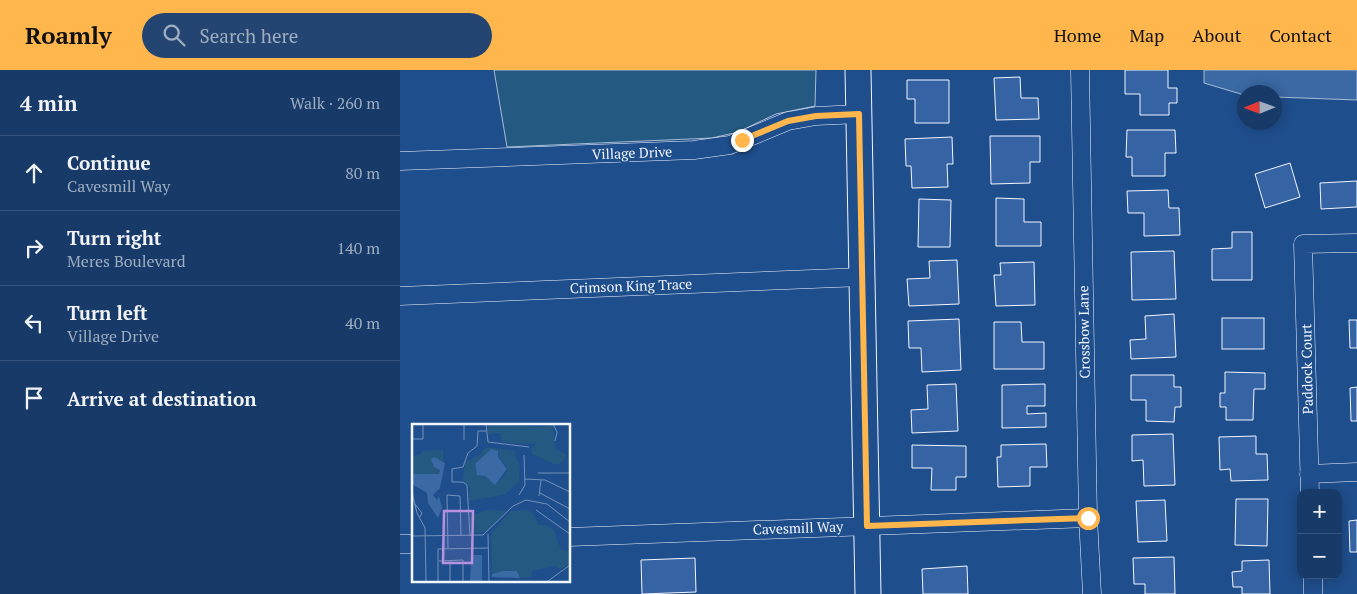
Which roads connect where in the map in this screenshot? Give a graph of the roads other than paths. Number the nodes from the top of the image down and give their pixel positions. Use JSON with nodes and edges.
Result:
{"nodes":[{"id":1,"x":858,"y":70,"type":"edge"},
{"id":2,"x":1080,"y":70,"type":"edge"},
{"id":3,"x":859,"y":114,"type":"junction"},
{"id":4,"x":400,"y":161,"type":"edge"},
{"id":5,"x":1357,"y":243,"type":"edge"},
{"id":6,"x":862,"y":277,"type":"junction"},
{"id":7,"x":400,"y":296,"type":"edge"},
{"id":8,"x":1357,"y":472,"type":"edge"},
{"id":9,"x":1309,"y":474,"type":"junction"},
{"id":10,"x":1310,"y":489,"type":"edge"},
{"id":11,"x":1088,"y":518,"type":"junction"},
{"id":12,"x":867,"y":526,"type":"junction"},
{"id":13,"x":570,"y":537,"type":"edge"},
{"id":14,"x":1313,"y":579,"type":"edge"},
{"id":15,"x":868,"y":594,"type":"edge"},
{"id":16,"x":1092,"y":594,"type":"edge"},
{"id":17,"x":1314,"y":594,"type":"edge"}],
"edges":[{"from":1,"to":3,"type":"street"},
{"from":2,"to":11,"type":"street","name":"Crossbow Lane"},
{"from":3,"to":4,"type":"street","name":"Village Drive"},
{"from":3,"to":6,"type":"street"},
{"from":5,"to":9,"type":"street","name":"Paddock Court"},
{"from":6,"to":7,"type":"street","name":"Crimson King Trace"},
{"from":6,"to":12,"type":"street"},
{"from":8,"to":9,"type":"street"},
{"from":9,"to":10,"type":"street","name":"Paddock Court"},
{"from":11,"to":12,"type":"street","name":"Cavesmill Way"},
{"from":11,"to":16,"type":"street","name":"Crossbow Lane"},
{"from":12,"to":13,"type":"street","name":"Cavesmill Way"},
{"from":12,"to":15,"type":"street"},
{"from":14,"to":17,"type":"street"}]}
